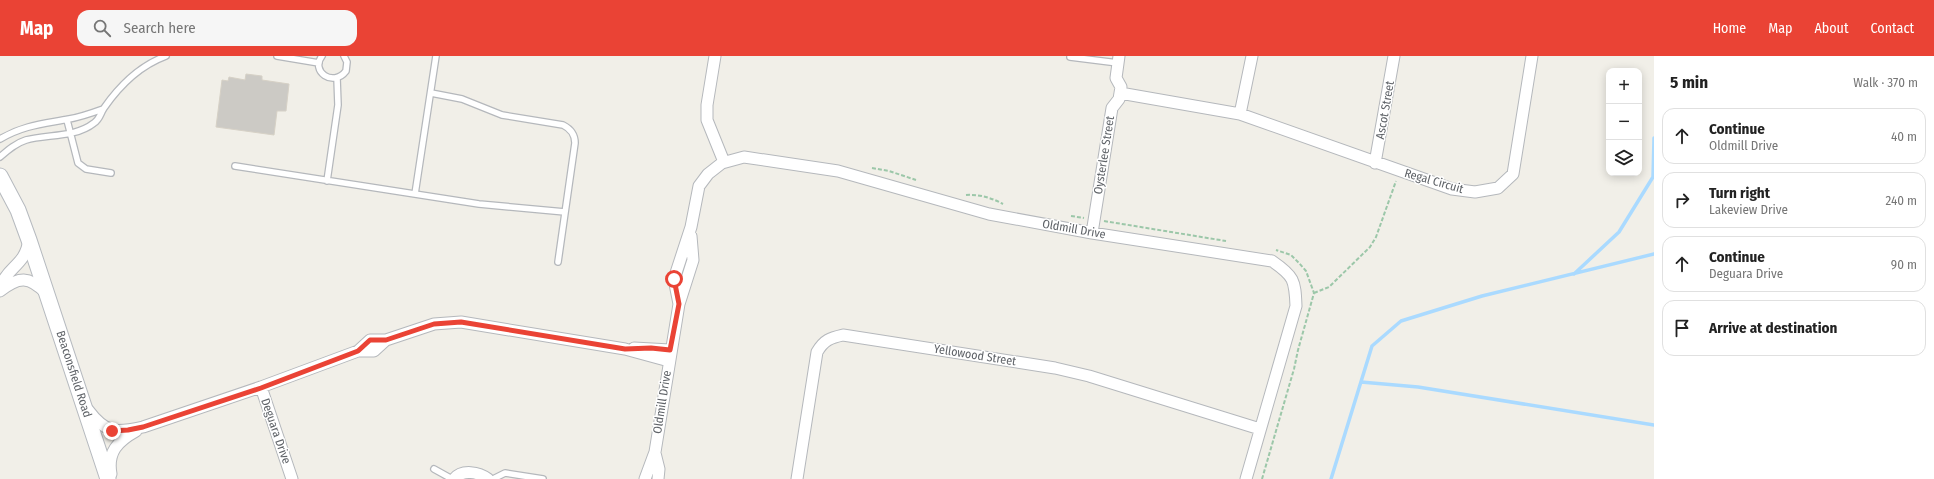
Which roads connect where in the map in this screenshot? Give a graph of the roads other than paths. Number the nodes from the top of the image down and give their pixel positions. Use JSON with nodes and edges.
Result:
{"nodes":[{"id":1,"x":166,"y":56,"type":"edge"},
{"id":2,"x":277,"y":56,"type":"edge"},
{"id":3,"x":322,"y":56,"type":"edge"},
{"id":4,"x":344,"y":56,"type":"edge"},
{"id":5,"x":436,"y":56,"type":"edge"},
{"id":6,"x":715,"y":56,"type":"edge"},
{"id":7,"x":1070,"y":56,"type":"edge"},
{"id":8,"x":1252,"y":56,"type":"edge"},
{"id":9,"x":1394,"y":56,"type":"edge"},
{"id":10,"x":1532,"y":56,"type":"edge"},
{"id":11,"x":1118,"y":59,"type":"edge"},
{"id":12,"x":319,"y":63,"type":"junction"},
{"id":13,"x":337,"y":78,"type":"junction"},
{"id":14,"x":431,"y":93,"type":"junction"},
{"id":15,"x":1120,"y":93,"type":"junction"},
{"id":16,"x":102,"y":109,"type":"junction"},
{"id":17,"x":1240,"y":114,"type":"junction"},
{"id":18,"x":67,"y":120,"type":"junction"},
{"id":19,"x":27,"y":126,"type":"junction"},
{"id":20,"x":70,"y":133,"type":"junction"},
{"id":21,"x":0,"y":139,"type":"edge"},
{"id":22,"x":26,"y":140,"type":"junction"},
{"id":23,"x":0,"y":157,"type":"edge"},
{"id":24,"x":724,"y":162,"type":"junction"},
{"id":25,"x":1375,"y":163,"type":"junction"},
{"id":26,"x":235,"y":166,"type":"dead end"},
{"id":27,"x":111,"y":173,"type":"dead end"},
{"id":28,"x":0,"y":176,"type":"edge"},
{"id":29,"x":327,"y":181,"type":"junction"},
{"id":30,"x":415,"y":194,"type":"junction"},
{"id":31,"x":565,"y":212,"type":"junction"},
{"id":32,"x":1092,"y":233,"type":"junction"},
{"id":33,"x":29,"y":240,"type":"junction"},
{"id":34,"x":558,"y":262,"type":"dead end"},
{"id":35,"x":0,"y":287,"type":"edge"},
{"id":36,"x":0,"y":291,"type":"edge"},
{"id":37,"x":46,"y":293,"type":"junction"},
{"id":38,"x":670,"y":355,"type":"junction"},
{"id":39,"x":261,"y":388,"type":"junction"},
{"id":40,"x":83,"y":403,"type":"junction"},
{"id":41,"x":143,"y":427,"type":"junction"},
{"id":42,"x":1260,"y":429,"type":"junction"},
{"id":43,"x":654,"y":452,"type":"junction"},
{"id":44,"x":434,"y":469,"type":"dead end"},
{"id":45,"x":108,"y":479,"type":"edge"},
{"id":46,"x":112,"y":479,"type":"edge"},
{"id":47,"x":292,"y":479,"type":"edge"},
{"id":48,"x":453,"y":479,"type":"edge"},
{"id":49,"x":488,"y":479,"type":"edge"},
{"id":50,"x":493,"y":479,"type":"edge"},
{"id":51,"x":543,"y":479,"type":"edge"},
{"id":52,"x":645,"y":479,"type":"edge"},
{"id":53,"x":658,"y":479,"type":"edge"},
{"id":54,"x":797,"y":479,"type":"edge"},
{"id":55,"x":1246,"y":479,"type":"edge"}],
"edges":[{"from":1,"to":16,"type":"lane"},
{"from":2,"to":12,"type":"lane"},
{"from":3,"to":12,"type":"lane"},
{"from":4,"to":13,"type":"lane"},
{"from":5,"to":14,"type":"lane"},
{"from":6,"to":24,"type":"street"},
{"from":7,"to":11,"type":"lane"},
{"from":8,"to":17,"type":"street"},
{"from":9,"to":25,"type":"street","name":"Ascot Street"},
{"from":10,"to":25,"type":"street","name":"Regal Circuit"},
{"from":11,"to":15,"type":"street"},
{"from":12,"to":13,"type":"lane"},
{"from":13,"to":29,"type":"lane"},
{"from":14,"to":30,"type":"lane"},
{"from":14,"to":31,"type":"lane"},
{"from":15,"to":17,"type":"street","name":"Regal Circuit"},
{"from":15,"to":32,"type":"street","name":"Oysterlee Street"},
{"from":16,"to":18,"type":"lane"},
{"from":16,"to":20,"type":"lane"},
{"from":17,"to":25,"type":"street","name":"Regal Circuit"},
{"from":18,"to":19,"type":"lane"},
{"from":18,"to":20,"type":"lane"},
{"from":19,"to":21,"type":"lane"},
{"from":19,"to":22,"type":"lane"},
{"from":20,"to":22,"type":"lane"},
{"from":20,"to":27,"type":"lane"},
{"from":22,"to":23,"type":"lane"},
{"from":24,"to":32,"type":"street","name":"Oldmill Drive"},
{"from":24,"to":38,"type":"street","name":"Oldmill Drive"},
{"from":26,"to":29,"type":"lane"},
{"from":28,"to":33,"type":"main road","name":"Beaconsfield Road"},
{"from":29,"to":30,"type":"lane"},
{"from":30,"to":31,"type":"lane"},
{"from":31,"to":34,"type":"lane"},
{"from":32,"to":42,"type":"street","name":"Oldmill Drive"},
{"from":33,"to":35,"type":"street"},
{"from":33,"to":37,"type":"main road","name":"Beaconsfield Road"},
{"from":36,"to":37,"type":"street"},
{"from":37,"to":40,"type":"main road","name":"Beaconsfield Road"},
{"from":38,"to":39,"type":"street"},
{"from":38,"to":43,"type":"street","name":"Oldmill Drive"},
{"from":39,"to":41,"type":"street","name":"Deguara Drive"},
{"from":39,"to":47,"type":"street","name":"Deguara Drive"},
{"from":40,"to":41,"type":"street","name":"Deguara Drive"},
{"from":40,"to":45,"type":"main road","name":"Beaconsfield Road"},
{"from":41,"to":46,"type":"street","name":"Deguara Drive"},
{"from":42,"to":54,"type":"street","name":"Yellowood Street"},
{"from":42,"to":55,"type":"street","name":"Oldmill Drive"},
{"from":43,"to":52,"type":"street","name":"Oldmill Drive"},
{"from":43,"to":53,"type":"street","name":"Oldmill Drive"},
{"from":44,"to":48,"type":"lane"},
{"from":48,"to":49,"type":"street"},
{"from":50,"to":51,"type":"lane"}]}
